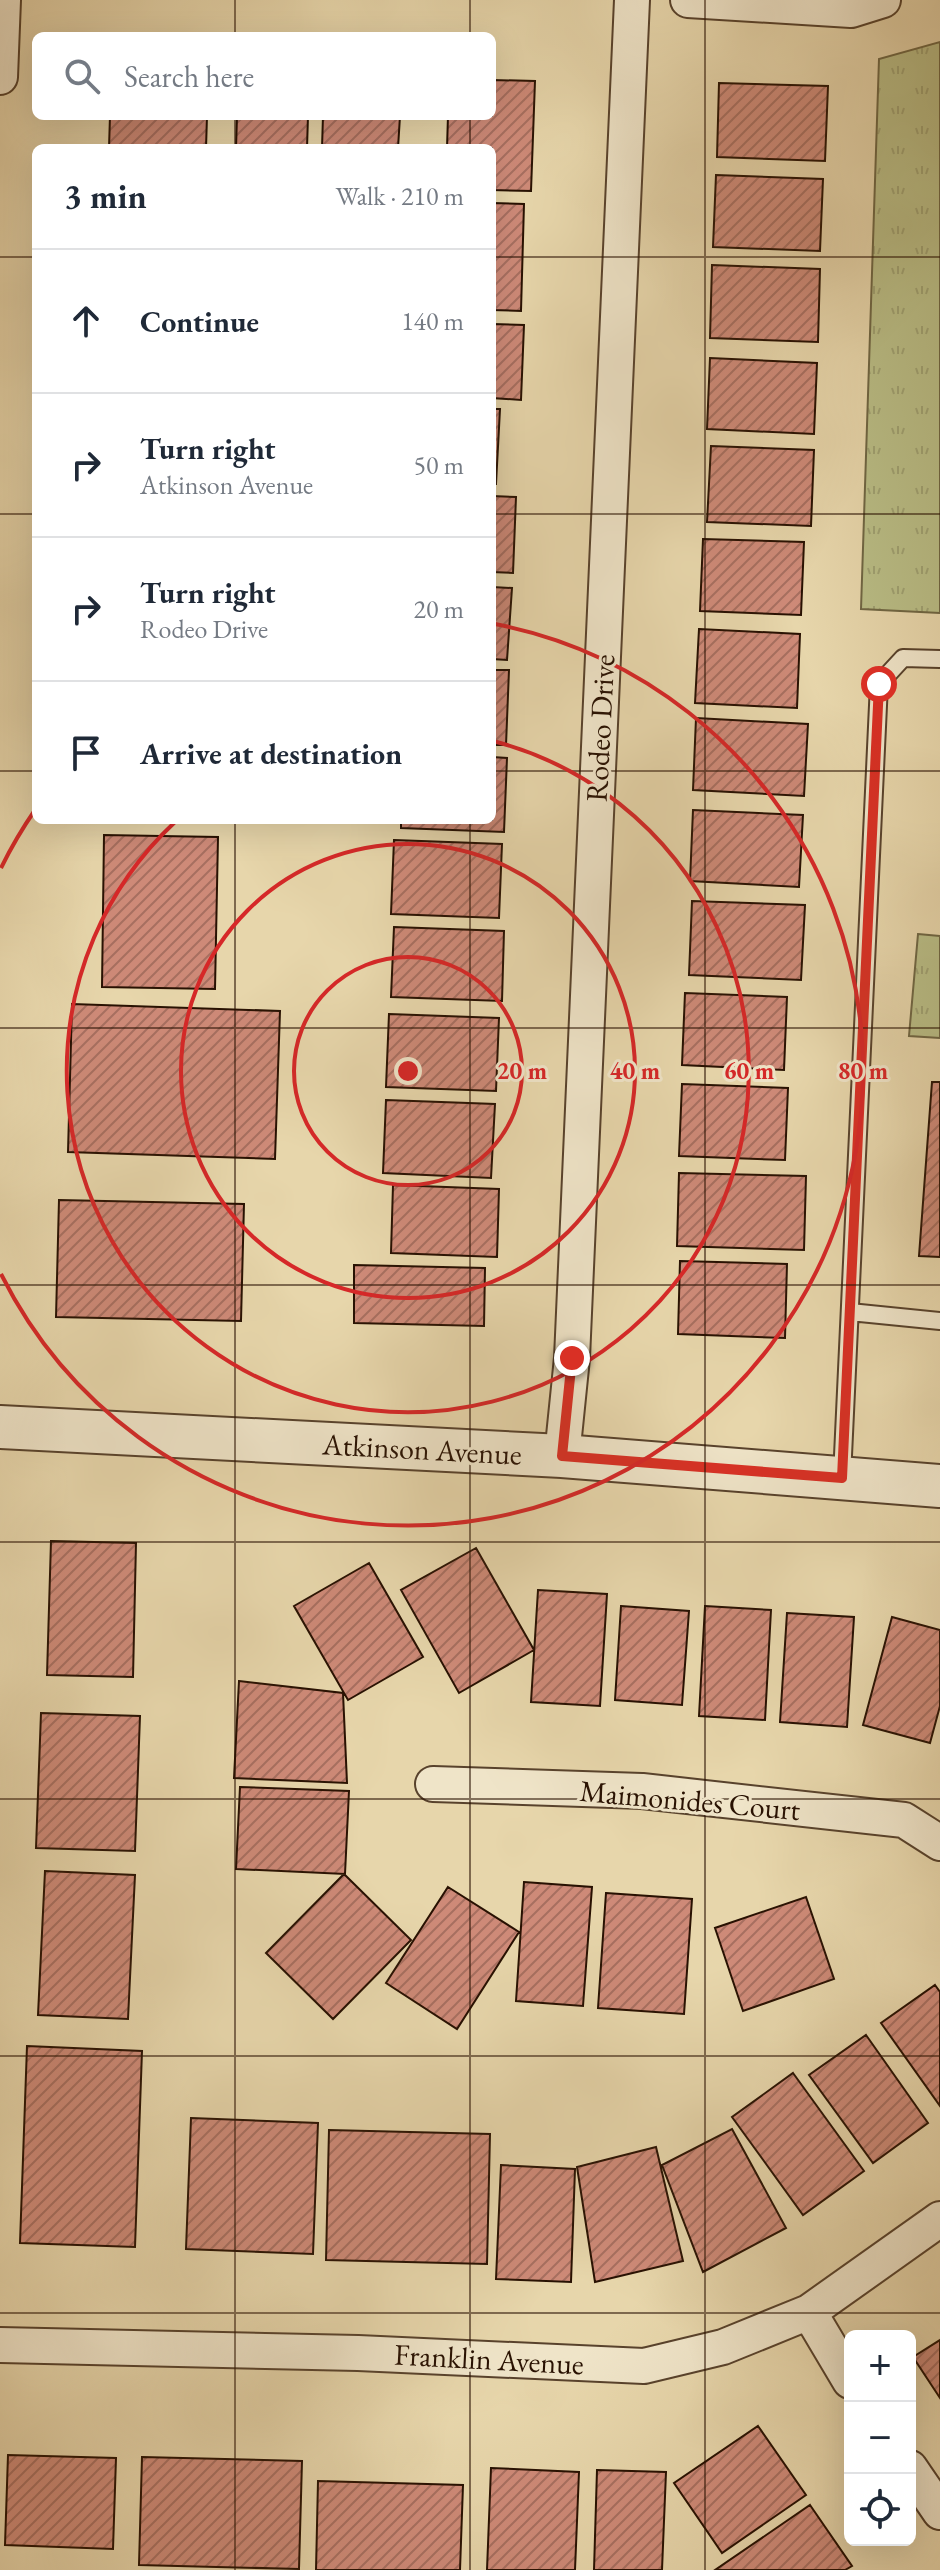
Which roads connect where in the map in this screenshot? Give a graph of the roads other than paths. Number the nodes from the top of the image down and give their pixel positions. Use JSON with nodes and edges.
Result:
{"nodes":[{"id":1,"x":3,"y":0,"type":"edge"},
{"id":2,"x":632,"y":0,"type":"edge"},
{"id":3,"x":688,"y":0,"type":"edge"},
{"id":4,"x":883,"y":0,"type":"edge"},
{"id":5,"x":0,"y":77,"type":"edge"},
{"id":6,"x":940,"y":659,"type":"edge"},
{"id":7,"x":850,"y":1312,"type":"junction"},
{"id":8,"x":940,"y":1321,"type":"edge"},
{"id":9,"x":0,"y":1427,"type":"edge"},
{"id":10,"x":562,"y":1456,"type":"junction"},
{"id":11,"x":842,"y":1478,"type":"junction"},
{"id":12,"x":940,"y":1486,"type":"edge"},
{"id":13,"x":433,"y":1784,"type":"dead end"},
{"id":14,"x":940,"y":1843,"type":"edge"},
{"id":15,"x":940,"y":2219,"type":"edge"},
{"id":16,"x":809,"y":2312,"type":"junction"},
{"id":17,"x":0,"y":2345,"type":"edge"},
{"id":18,"x":844,"y":2371,"type":"edge"},
{"id":19,"x":914,"y":2474,"type":"edge"},
{"id":20,"x":940,"y":2512,"type":"edge"}],
"edges":[{"from":1,"to":5,"type":"street"},
{"from":2,"to":10,"type":"street","name":"Rodeo Drive"},
{"from":3,"to":4,"type":"street"},
{"from":6,"to":7,"type":"lane"},
{"from":7,"to":8,"type":"lane"},
{"from":7,"to":11,"type":"lane"},
{"from":9,"to":10,"type":"street","name":"Atkinson Avenue"},
{"from":10,"to":11,"type":"street","name":"Atkinson Avenue"},
{"from":11,"to":12,"type":"street","name":"Atkinson Avenue"},
{"from":13,"to":14,"type":"street","name":"Maimonides Court"},
{"from":15,"to":16,"type":"street","name":"Franklin Avenue"},
{"from":16,"to":17,"type":"street","name":"Franklin Avenue"},
{"from":16,"to":18,"type":"street"},
{"from":19,"to":20,"type":"street"}]}
